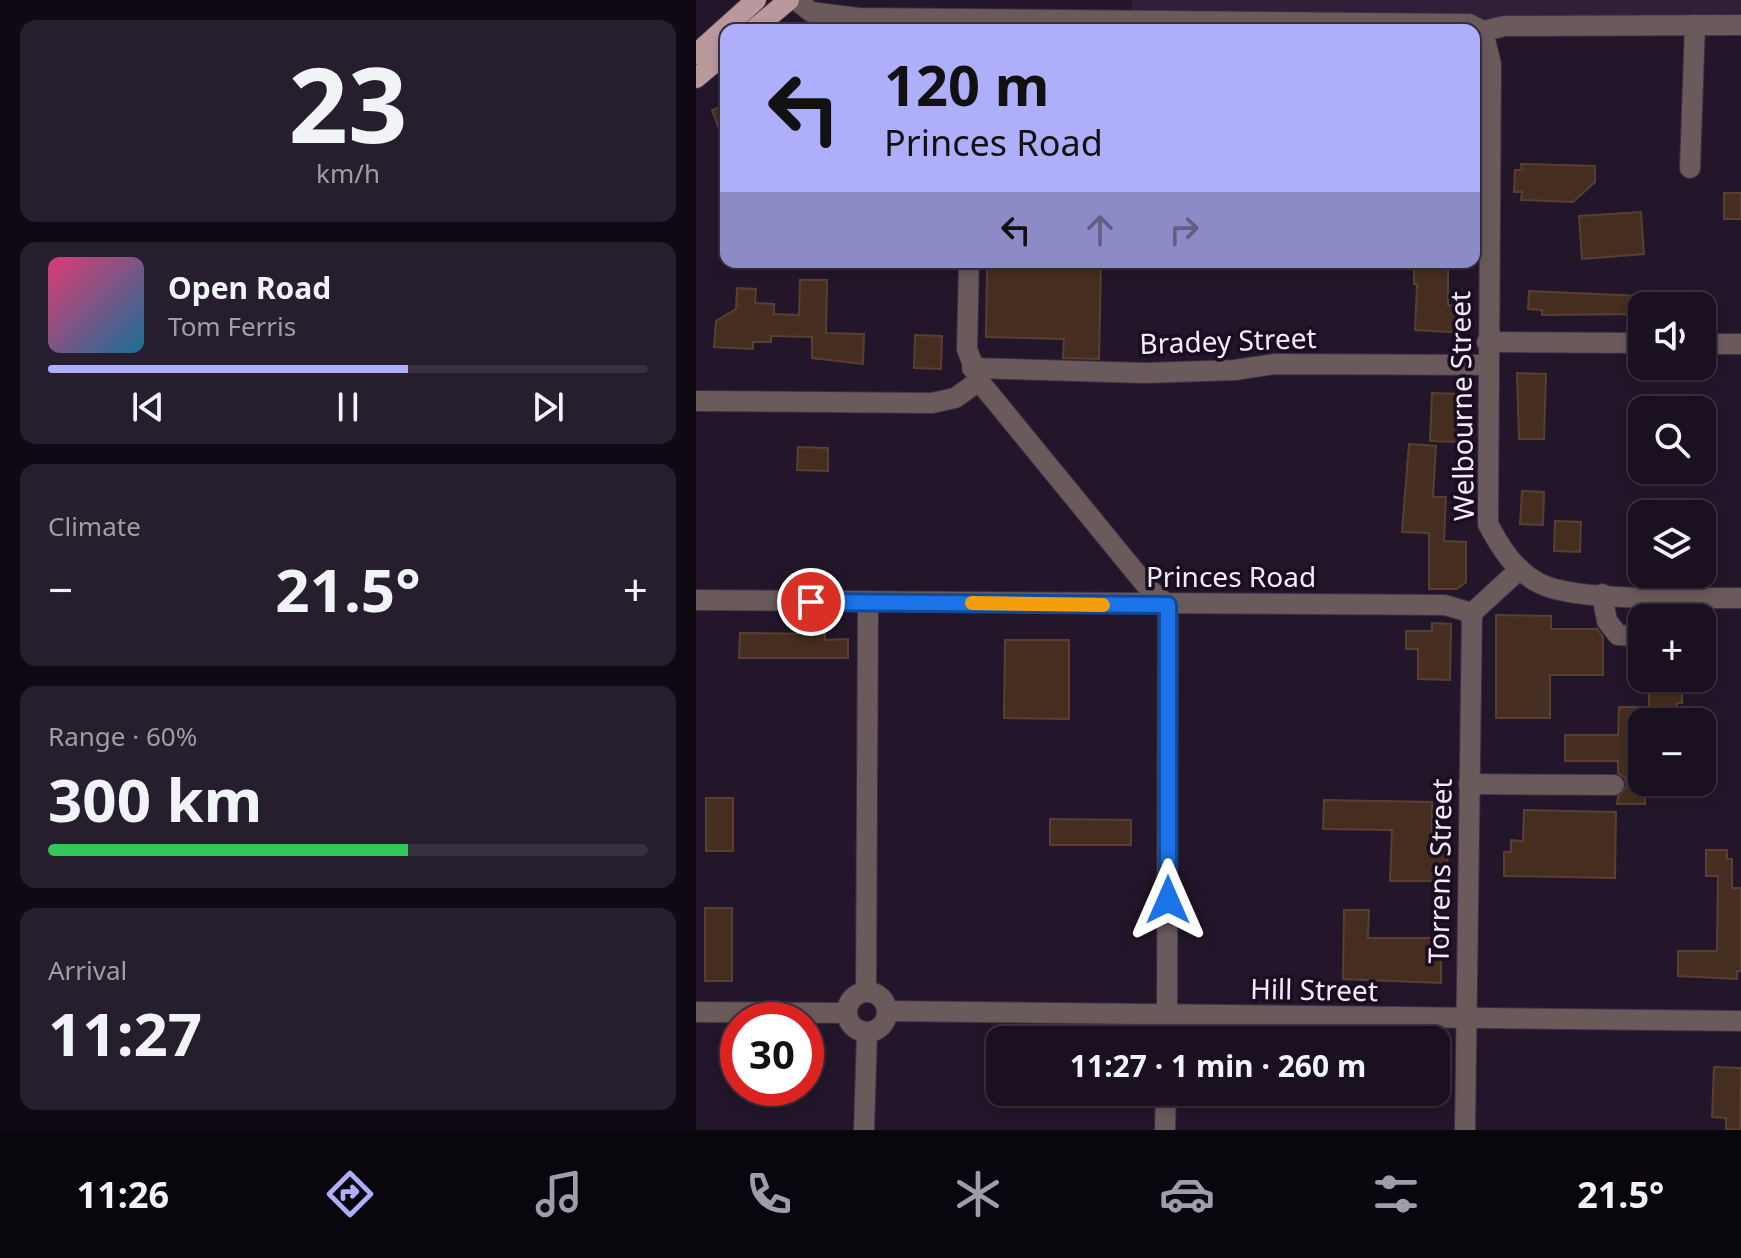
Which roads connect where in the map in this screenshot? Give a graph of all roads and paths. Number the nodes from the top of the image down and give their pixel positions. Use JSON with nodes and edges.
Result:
{"nodes":[{"id":1,"x":756,"y":0,"type":"edge"},
{"id":2,"x":789,"y":0,"type":"edge"},
{"id":3,"x":796,"y":0,"type":"edge"},
{"id":4,"x":835,"y":0,"type":"edge"},
{"id":5,"x":858,"y":18,"type":"junction"},
{"id":6,"x":729,"y":24,"type":"edge"},
{"id":7,"x":760,"y":24,"type":"edge"},
{"id":8,"x":975,"y":24,"type":"edge"},
{"id":9,"x":1196,"y":24,"type":"edge"},
{"id":10,"x":1469,"y":24,"type":"edge"},
{"id":11,"x":1695,"y":25,"type":"junction"},
{"id":12,"x":1741,"y":25,"type":"edge"},
{"id":13,"x":720,"y":32,"type":"edge"},
{"id":14,"x":1480,"y":32,"type":"edge"},
{"id":15,"x":1485,"y":35,"type":"junction"},
{"id":16,"x":696,"y":54,"type":"edge"},
{"id":17,"x":720,"y":58,"type":"edge"},
{"id":18,"x":696,"y":78,"type":"edge"},
{"id":19,"x":1690,"y":168,"type":"dead end"},
{"id":20,"x":969,"y":268,"type":"edge"},
{"id":21,"x":1487,"y":342,"type":"junction"},
{"id":22,"x":1628,"y":343,"type":"edge"},
{"id":23,"x":1716,"y":344,"type":"edge"},
{"id":24,"x":1741,"y":344,"type":"edge"},
{"id":25,"x":1487,"y":365,"type":"junction"},
{"id":26,"x":976,"y":374,"type":"junction"},
{"id":27,"x":696,"y":401,"type":"edge"},
{"id":28,"x":1520,"y":569,"type":"junction"},
{"id":29,"x":1602,"y":594,"type":"junction"},
{"id":30,"x":1656,"y":596,"type":"junction"},
{"id":31,"x":1741,"y":598,"type":"edge"},
{"id":32,"x":696,"y":600,"type":"edge"},
{"id":33,"x":868,"y":602,"type":"junction"},
{"id":34,"x":1654,"y":604,"type":"edge"},
{"id":35,"x":1168,"y":605,"type":"junction"},
{"id":36,"x":1472,"y":613,"type":"junction"},
{"id":37,"x":1628,"y":636,"type":"edge"},
{"id":38,"x":1469,"y":784,"type":"junction"},
{"id":39,"x":1614,"y":785,"type":"dead end"},
{"id":40,"x":866,"y":992,"type":"junction"},
{"id":41,"x":887,"y":1011,"type":"junction"},
{"id":42,"x":696,"y":1012,"type":"edge"},
{"id":43,"x":847,"y":1013,"type":"junction"},
{"id":44,"x":1167,"y":1017,"type":"junction"},
{"id":45,"x":1467,"y":1020,"type":"junction"},
{"id":46,"x":1741,"y":1021,"type":"edge"},
{"id":47,"x":1167,"y":1026,"type":"edge"},
{"id":48,"x":867,"y":1032,"type":"junction"},
{"id":49,"x":1166,"y":1106,"type":"edge"},
{"id":50,"x":864,"y":1130,"type":"edge"},
{"id":51,"x":1165,"y":1130,"type":"edge"},
{"id":52,"x":1465,"y":1130,"type":"edge"}],
"edges":[{"from":1,"to":6,"type":"main road"},
{"from":2,"to":7,"type":"main road"},
{"from":3,"to":5,"type":"street"},
{"from":4,"to":5,"type":"street"},
{"from":5,"to":8,"type":"street"},
{"from":8,"to":9,"type":"street"},
{"from":9,"to":10,"type":"street"},
{"from":11,"to":12,"type":"street"},
{"from":11,"to":15,"type":"street"},
{"from":11,"to":19,"type":"street"},
{"from":13,"to":16,"type":"main road"},
{"from":14,"to":15,"type":"street"},
{"from":15,"to":21,"type":"street","name":"Welbourne Street"},
{"from":17,"to":18,"type":"main road"},
{"from":20,"to":26,"type":"street"},
{"from":21,"to":22,"type":"street"},
{"from":21,"to":25,"type":"street","name":"Welbourne Street"},
{"from":23,"to":24,"type":"street"},
{"from":25,"to":26,"type":"street","name":"Bradey Street"},
{"from":25,"to":28,"type":"street","name":"Welbourne Street"},
{"from":26,"to":27,"type":"street"},
{"from":26,"to":35,"type":"street"},
{"from":28,"to":29,"type":"street"},
{"from":28,"to":36,"type":"street"},
{"from":29,"to":30,"type":"street"},
{"from":29,"to":37,"type":"street"},
{"from":30,"to":31,"type":"street"},
{"from":30,"to":34,"type":"street"},
{"from":32,"to":33,"type":"street","name":"Princes Road"},
{"from":33,"to":35,"type":"street","name":"Princes Road"},
{"from":33,"to":40,"type":"street"},
{"from":35,"to":36,"type":"street","name":"Princes Road"},
{"from":35,"to":44,"type":"street"},
{"from":36,"to":38,"type":"street","name":"Torrens Street"},
{"from":38,"to":39,"type":"street"},
{"from":38,"to":45,"type":"street","name":"Torrens Street"},
{"from":40,"to":41,"type":"street"},
{"from":40,"to":43,"type":"street"},
{"from":41,"to":44,"type":"street","name":"Hill Street"},
{"from":41,"to":48,"type":"street"},
{"from":42,"to":43,"type":"street"},
{"from":43,"to":48,"type":"street"},
{"from":44,"to":45,"type":"street","name":"Hill Street"},
{"from":44,"to":47,"type":"street"},
{"from":45,"to":46,"type":"street","name":"Hill Street"},
{"from":45,"to":52,"type":"street","name":"Torrens Street"},
{"from":48,"to":50,"type":"street"},
{"from":49,"to":51,"type":"street"}]}
